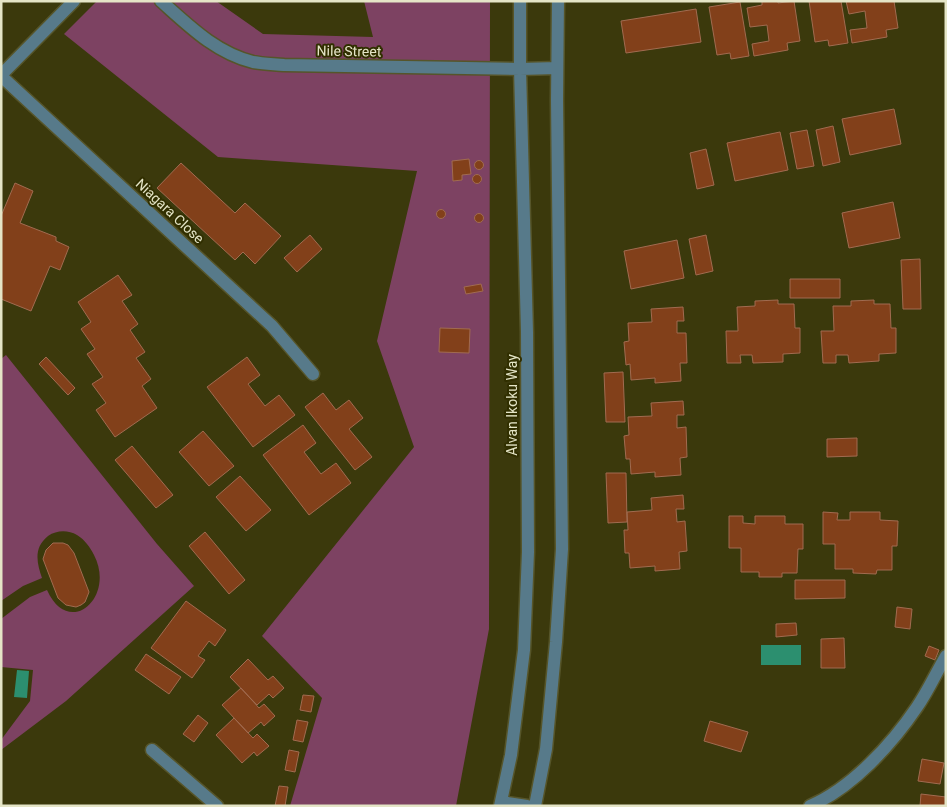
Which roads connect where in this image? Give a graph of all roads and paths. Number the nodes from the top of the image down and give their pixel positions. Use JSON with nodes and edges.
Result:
{"nodes":[{"id":1,"x":74,"y":1,"type":"edge"},
{"id":2,"x":161,"y":1,"type":"edge"},
{"id":3,"x":520,"y":1,"type":"edge"},
{"id":4,"x":558,"y":1,"type":"edge"},
{"id":5,"x":557,"y":68,"type":"junction"},
{"id":6,"x":520,"y":69,"type":"junction"},
{"id":7,"x":1,"y":76,"type":"edge"},
{"id":8,"x":313,"y":374,"type":"dead end"},
{"id":9,"x":946,"y":656,"type":"edge"},
{"id":10,"x":152,"y":750,"type":"dead end"},
{"id":11,"x":829,"y":802,"type":"edge"},
{"id":12,"x":500,"y":804,"type":"edge"},
{"id":13,"x":217,"y":806,"type":"edge"},
{"id":14,"x":527,"y":806,"type":"edge"},
{"id":15,"x":535,"y":806,"type":"edge"},
{"id":16,"x":810,"y":806,"type":"edge"}],
"edges":[{"from":1,"to":7,"type":"street"},
{"from":2,"to":6,"type":"street","name":"Nile Street"},
{"from":3,"to":6,"type":"street","name":"Alvan Ikoku Way"},
{"from":4,"to":5,"type":"street"},
{"from":5,"to":6,"type":"street","name":"Nile Street"},
{"from":5,"to":15,"type":"street"},
{"from":6,"to":12,"type":"street","name":"Alvan Ikoku Way"},
{"from":7,"to":8,"type":"street","name":"Niagara Close"},
{"from":9,"to":11,"type":"street"},
{"from":10,"to":13,"type":"street"},
{"from":11,"to":16,"type":"street"},
{"from":12,"to":14,"type":"street"}]}
